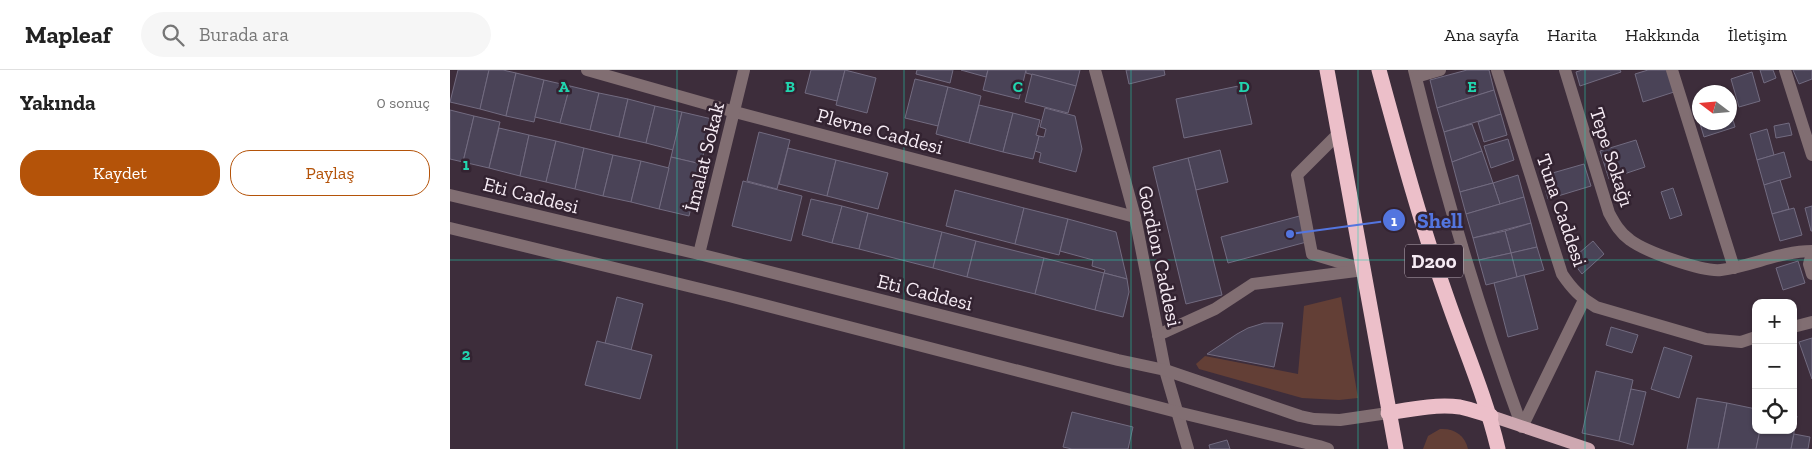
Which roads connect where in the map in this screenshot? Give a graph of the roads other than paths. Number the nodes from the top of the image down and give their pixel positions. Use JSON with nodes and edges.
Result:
{"nodes":[{"id":1,"x":587,"y":70,"type":"edge"},
{"id":2,"x":744,"y":70,"type":"edge"},
{"id":3,"x":1095,"y":70,"type":"edge"},
{"id":4,"x":1327,"y":70,"type":"edge"},
{"id":5,"x":1379,"y":70,"type":"edge"},
{"id":6,"x":1440,"y":70,"type":"edge"},
{"id":7,"x":1497,"y":70,"type":"edge"},
{"id":8,"x":1565,"y":70,"type":"edge"},
{"id":9,"x":1672,"y":70,"type":"edge"},
{"id":10,"x":1785,"y":70,"type":"edge"},
{"id":11,"x":1415,"y":74,"type":"edge"},
{"id":12,"x":735,"y":112,"type":"junction"},
{"id":13,"x":1808,"y":130,"type":"edge"},
{"id":14,"x":1339,"y":133,"type":"junction"},
{"id":15,"x":1812,"y":155,"type":"edge"},
{"id":16,"x":450,"y":195,"type":"edge"},
{"id":17,"x":1135,"y":217,"type":"junction"},
{"id":18,"x":450,"y":228,"type":"edge"},
{"id":19,"x":1462,"y":247,"type":"junction"},
{"id":20,"x":1812,"y":252,"type":"edge"},
{"id":21,"x":699,"y":254,"type":"junction"},
{"id":22,"x":1433,"y":257,"type":"junction"},
{"id":23,"x":1734,"y":268,"type":"junction"},
{"id":24,"x":1364,"y":270,"type":"junction"},
{"id":25,"x":1812,"y":274,"type":"edge"},
{"id":26,"x":1584,"y":300,"type":"junction"},
{"id":27,"x":1812,"y":322,"type":"edge"},
{"id":28,"x":1797,"y":326,"type":"edge"},
{"id":29,"x":1158,"y":335,"type":"junction"},
{"id":30,"x":1752,"y":338,"type":"edge"},
{"id":31,"x":1165,"y":370,"type":"junction"},
{"id":32,"x":1177,"y":412,"type":"junction"},
{"id":33,"x":1388,"y":413,"type":"junction"},
{"id":34,"x":1490,"y":416,"type":"junction"},
{"id":35,"x":1522,"y":427,"type":"junction"},
{"id":36,"x":1188,"y":449,"type":"edge"},
{"id":37,"x":1328,"y":449,"type":"edge"},
{"id":38,"x":1396,"y":449,"type":"edge"},
{"id":39,"x":1498,"y":449,"type":"edge"},
{"id":40,"x":1589,"y":449,"type":"edge"}],
"edges":[{"from":1,"to":12,"type":"street","name":"Plevne Caddesi"},
{"from":2,"to":12,"type":"street","name":"İmalat Sokak"},
{"from":3,"to":17,"type":"street","name":"Gordion Caddesi"},
{"from":4,"to":14,"type":"highway"},
{"from":5,"to":22,"type":"highway","number":"D200"},
{"from":6,"to":11,"type":"street"},
{"from":7,"to":26,"type":"street","name":"Tuna Caddesi"},
{"from":8,"to":23,"type":"street","name":"Tepe Sokağı"},
{"from":9,"to":23,"type":"street"},
{"from":10,"to":13,"type":"street"},
{"from":11,"to":19,"type":"street"},
{"from":12,"to":17,"type":"street","name":"Plevne Caddesi"},
{"from":12,"to":21,"type":"street","name":"İmalat Sokak"},
{"from":13,"to":15,"type":"street"},
{"from":14,"to":24,"type":"highway"},
{"from":14,"to":24,"type":"street"},
{"from":16,"to":21,"type":"street","name":"Eti Caddesi"},
{"from":17,"to":29,"type":"street","name":"Gordion Caddesi"},
{"from":18,"to":32,"type":"street"},
{"from":19,"to":22,"type":"street"},
{"from":19,"to":35,"type":"street"},
{"from":20,"to":23,"type":"street","name":"Tepe Sokağı"},
{"from":20,"to":25,"type":"street"},
{"from":21,"to":31,"type":"street","name":"Eti Caddesi"},
{"from":22,"to":34,"type":"highway","number":"D200"},
{"from":24,"to":29,"type":"street"},
{"from":24,"to":33,"type":"highway"},
{"from":26,"to":30,"type":"street","name":"Tuna Caddesi"},
{"from":26,"to":35,"type":"street"},
{"from":27,"to":28,"type":"street"},
{"from":29,"to":31,"type":"street","name":"Gordion Caddesi"},
{"from":31,"to":32,"type":"street","name":"Gordion Caddesi"},
{"from":31,"to":33,"type":"street","name":"Eti Caddesi"},
{"from":32,"to":36,"type":"street","name":"Gordion Caddesi"},
{"from":32,"to":37,"type":"street"},
{"from":33,"to":34,"type":"highway"},
{"from":33,"to":38,"type":"highway"},
{"from":34,"to":35,"type":"main road"},
{"from":34,"to":39,"type":"highway","number":"D200"},
{"from":35,"to":40,"type":"main road"}]}
